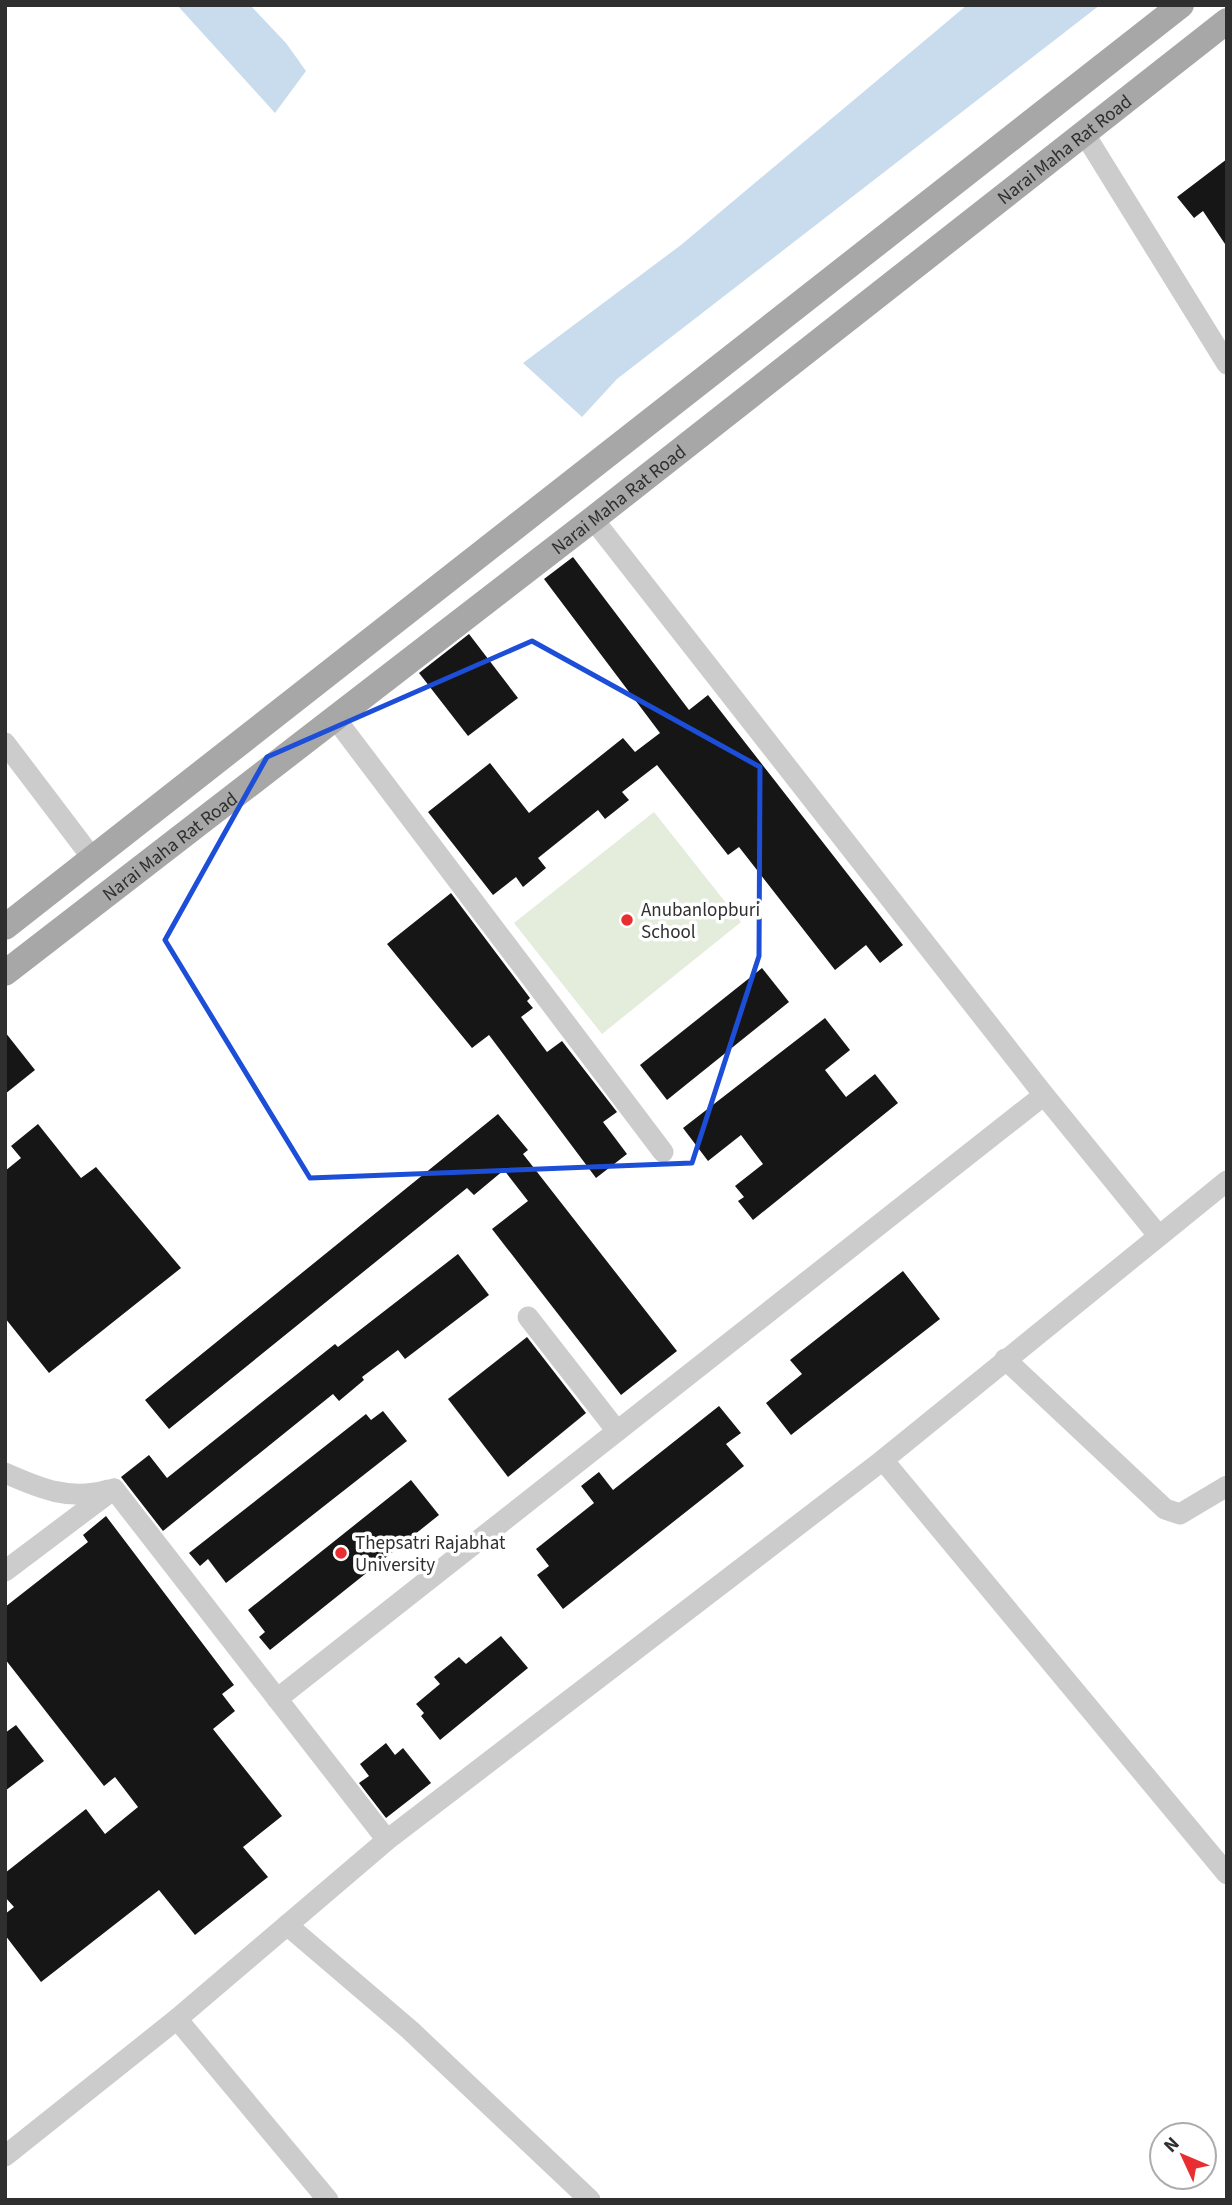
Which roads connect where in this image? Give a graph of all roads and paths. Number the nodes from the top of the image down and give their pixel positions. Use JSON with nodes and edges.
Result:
{"nodes":[{"id":1,"x":1181,"y":5,"type":"edge"},
{"id":2,"x":1227,"y":21,"type":"edge"},
{"id":3,"x":1084,"y":133,"type":"junction"},
{"id":4,"x":1227,"y":364,"type":"edge"},
{"id":5,"x":593,"y":519,"type":"junction"},
{"id":6,"x":335,"y":718,"type":"junction"},
{"id":7,"x":5,"y":743,"type":"edge"},
{"id":8,"x":93,"y":859,"type":"junction"},
{"id":9,"x":5,"y":927,"type":"edge"},
{"id":10,"x":5,"y":974,"type":"edge"},
{"id":11,"x":1044,"y":1095,"type":"junction"},
{"id":12,"x":663,"y":1152,"type":"dead end"},
{"id":13,"x":1227,"y":1181,"type":"edge"},
{"id":14,"x":1158,"y":1235,"type":"junction"},
{"id":15,"x":528,"y":1317,"type":"dead end"},
{"id":16,"x":1005,"y":1359,"type":"junction"},
{"id":17,"x":617,"y":1431,"type":"junction"},
{"id":18,"x":883,"y":1460,"type":"junction"},
{"id":19,"x":5,"y":1473,"type":"edge"},
{"id":20,"x":1227,"y":1486,"type":"edge"},
{"id":21,"x":114,"y":1489,"type":"junction"},
{"id":22,"x":5,"y":1571,"type":"edge"},
{"id":23,"x":277,"y":1699,"type":"junction"},
{"id":24,"x":387,"y":1840,"type":"junction"},
{"id":25,"x":1227,"y":1874,"type":"edge"},
{"id":26,"x":288,"y":1925,"type":"junction"},
{"id":27,"x":177,"y":2019,"type":"junction"},
{"id":28,"x":5,"y":2156,"type":"edge"},
{"id":29,"x":328,"y":2200,"type":"edge"},
{"id":30,"x":590,"y":2200,"type":"edge"}],
"edges":[{"from":1,"to":8,"type":"main road","name":"Narai Maha Rat Road"},
{"from":2,"to":3,"type":"main road","name":"Narai Maha Rat Road"},
{"from":3,"to":4,"type":"street"},
{"from":3,"to":5,"type":"main road","name":"Narai Maha Rat Road"},
{"from":5,"to":6,"type":"main road","name":"Narai Maha Rat Road"},
{"from":5,"to":11,"type":"street"},
{"from":6,"to":10,"type":"main road","name":"Narai Maha Rat Road"},
{"from":6,"to":12,"type":"street"},
{"from":7,"to":8,"type":"street"},
{"from":8,"to":9,"type":"main road","name":"Narai Maha Rat Road"},
{"from":11,"to":14,"type":"street"},
{"from":11,"to":17,"type":"street"},
{"from":13,"to":14,"type":"street"},
{"from":14,"to":16,"type":"street"},
{"from":15,"to":17,"type":"street"},
{"from":16,"to":18,"type":"street"},
{"from":16,"to":20,"type":"street"},
{"from":17,"to":23,"type":"street"},
{"from":18,"to":24,"type":"street"},
{"from":18,"to":25,"type":"street"},
{"from":19,"to":21,"type":"street"},
{"from":21,"to":22,"type":"street"},
{"from":21,"to":23,"type":"street"},
{"from":23,"to":24,"type":"street"},
{"from":24,"to":26,"type":"street"},
{"from":26,"to":27,"type":"street"},
{"from":26,"to":30,"type":"street"},
{"from":27,"to":28,"type":"street"},
{"from":27,"to":29,"type":"street"}]}
